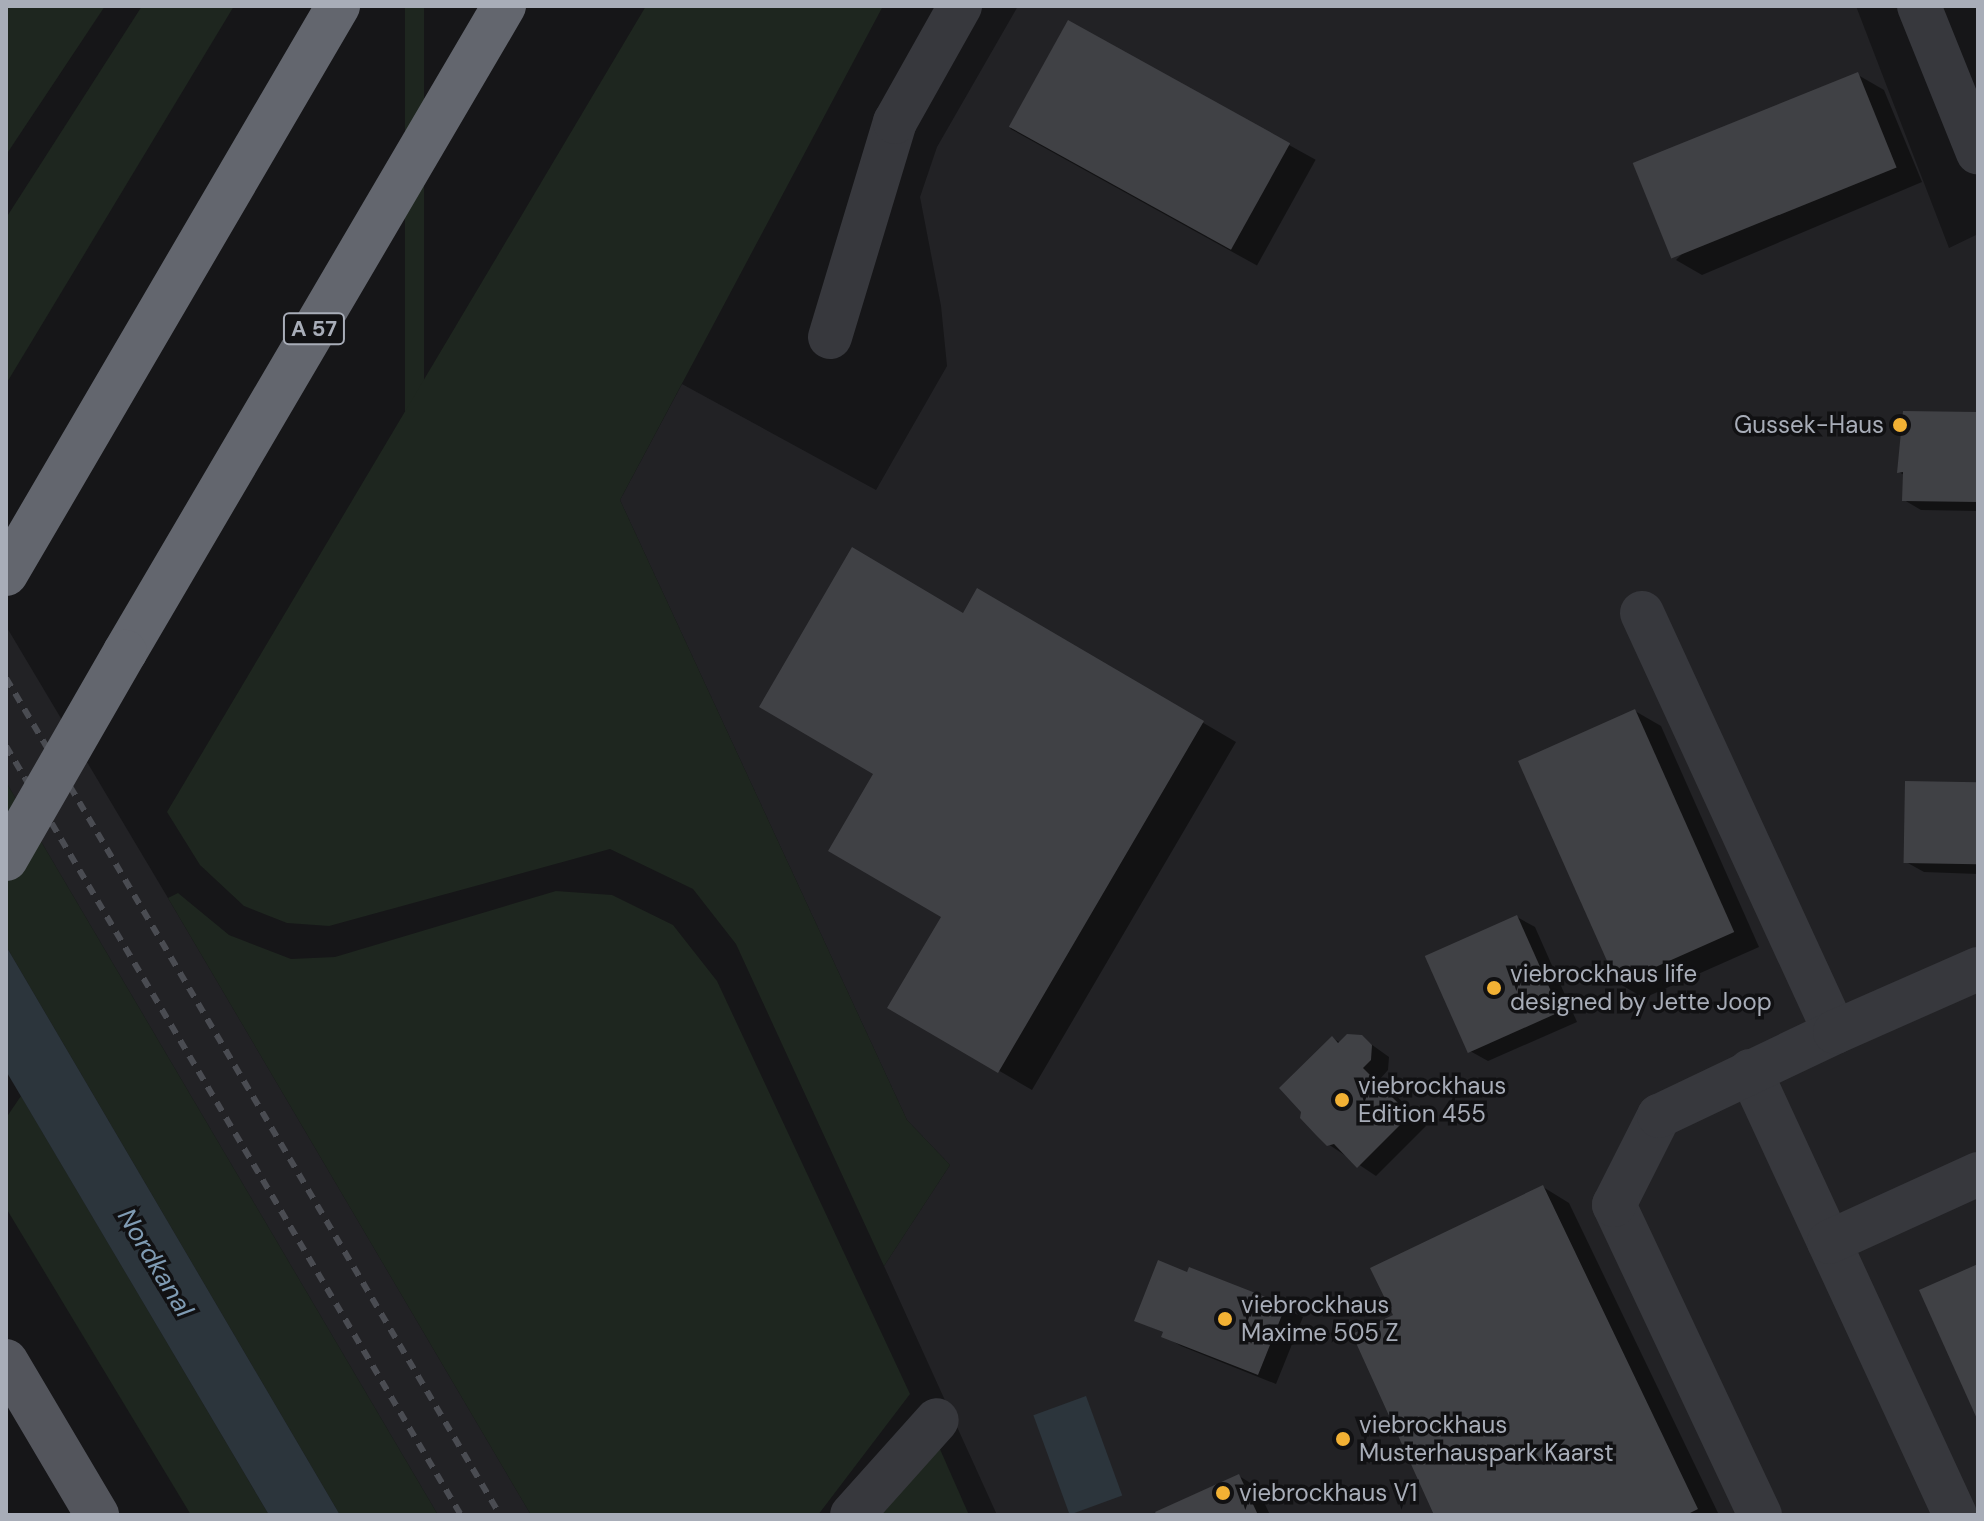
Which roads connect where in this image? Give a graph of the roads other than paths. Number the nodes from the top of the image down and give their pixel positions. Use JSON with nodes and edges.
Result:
{"nodes":[{"id":1,"x":338,"y":6,"type":"edge"},
{"id":2,"x":504,"y":6,"type":"edge"},
{"id":3,"x":960,"y":6,"type":"edge"},
{"id":4,"x":1919,"y":6,"type":"edge"},
{"id":5,"x":1978,"y":153,"type":"edge"},
{"id":6,"x":830,"y":337,"type":"dead end"},
{"id":7,"x":6,"y":574,"type":"edge"},
{"id":8,"x":1642,"y":613,"type":"dead end"},
{"id":9,"x":6,"y":859,"type":"edge"},
{"id":10,"x":1978,"y":969,"type":"edge"},
{"id":11,"x":1835,"y":1032,"type":"junction"},
{"id":12,"x":1750,"y":1071,"type":"junction"},
{"id":13,"x":1978,"y":1174,"type":"edge"},
{"id":14,"x":1829,"y":1242,"type":"junction"},
{"id":15,"x":6,"y":1361,"type":"edge"},
{"id":16,"x":937,"y":1420,"type":"dead end"},
{"id":17,"x":58,"y":1450,"type":"junction"},
{"id":18,"x":83,"y":1515,"type":"edge"},
{"id":19,"x":97,"y":1515,"type":"edge"},
{"id":20,"x":852,"y":1515,"type":"edge"},
{"id":21,"x":1760,"y":1515,"type":"edge"},
{"id":22,"x":1955,"y":1515,"type":"edge"}],
"edges":[{"from":1,"to":7,"type":"highway"},
{"from":2,"to":9,"type":"highway","number":"A 57","bridge":true},
{"from":3,"to":6,"type":"street"},
{"from":4,"to":5,"type":"street"},
{"from":8,"to":11,"type":"street"},
{"from":10,"to":11,"type":"street"},
{"from":11,"to":12,"type":"street"},
{"from":12,"to":14,"type":"street"},
{"from":12,"to":21,"type":"street"},
{"from":13,"to":14,"type":"street"},
{"from":14,"to":22,"type":"street"},
{"from":15,"to":17,"type":"main road"},
{"from":16,"to":20,"type":"street"},
{"from":17,"to":18,"type":"street"},
{"from":17,"to":19,"type":"main road"}]}
